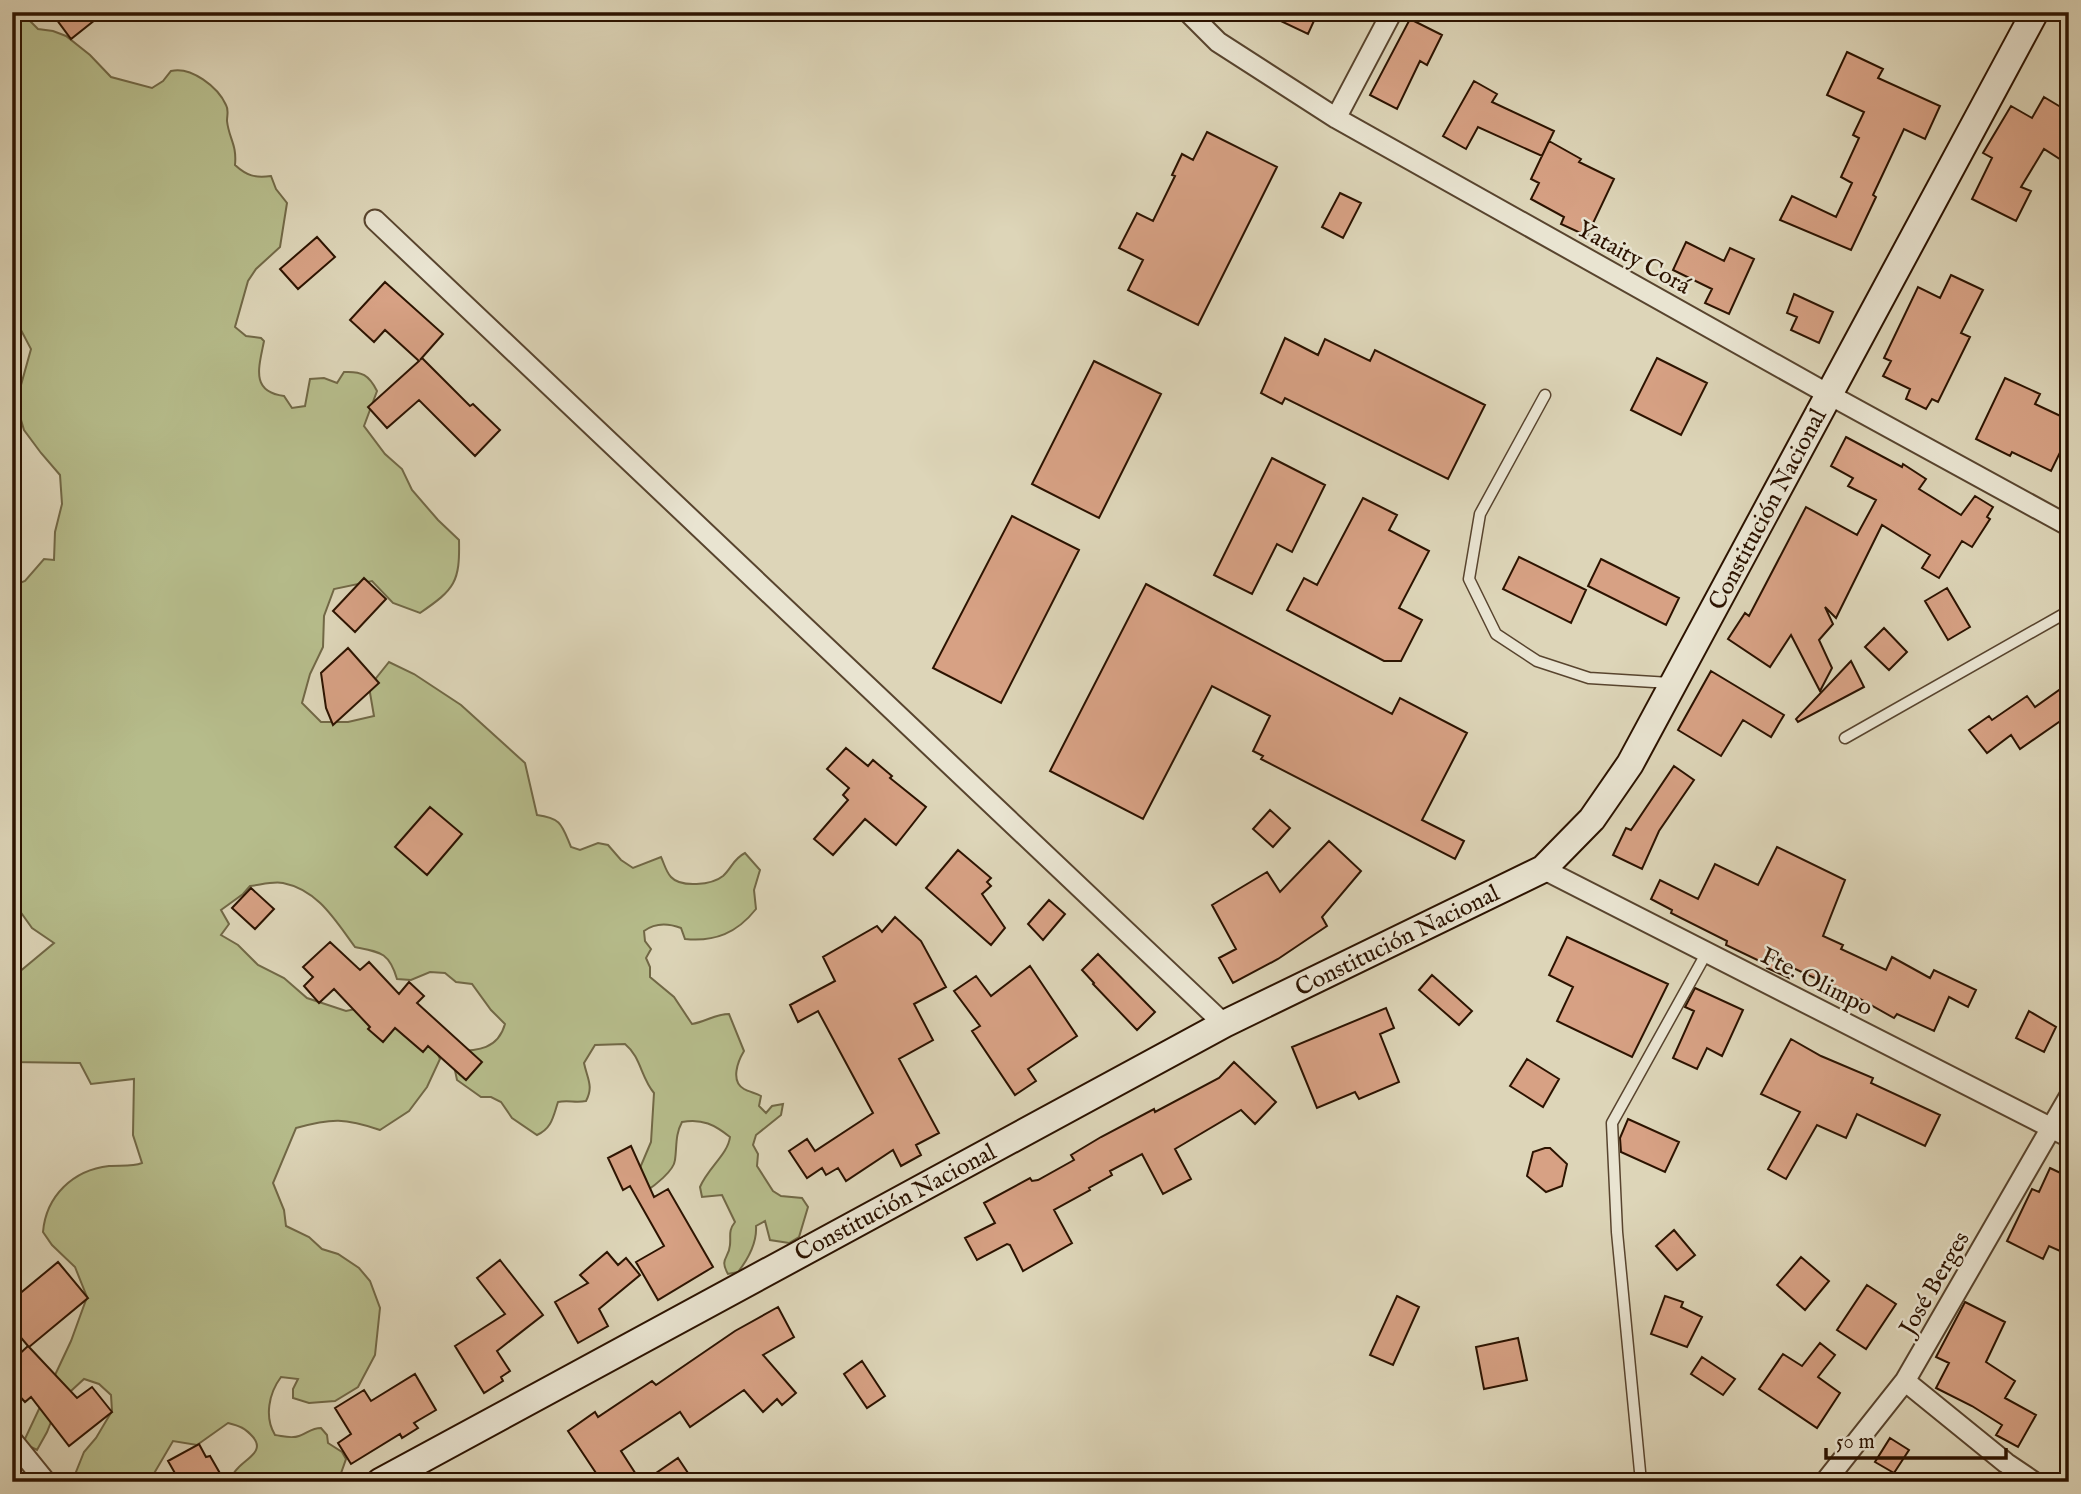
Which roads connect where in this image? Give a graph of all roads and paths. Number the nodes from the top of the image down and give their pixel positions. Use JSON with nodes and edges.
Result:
{"nodes":[{"id":1,"x":1188,"y":12,"type":"edge"},
{"id":2,"x":1392,"y":12,"type":"edge"},
{"id":3,"x":2035,"y":12,"type":"edge"},
{"id":4,"x":1336,"y":118,"type":"junction"},
{"id":5,"x":375,"y":220,"type":"dead end"},
{"id":6,"x":1828,"y":394,"type":"junction"},
{"id":7,"x":1545,"y":395,"type":"dead end"},
{"id":8,"x":2069,"y":526,"type":"edge"},
{"id":9,"x":2069,"y":611,"type":"edge"},
{"id":10,"x":1674,"y":683,"type":"junction"},
{"id":11,"x":1845,"y":738,"type":"dead end"},
{"id":12,"x":1543,"y":869,"type":"junction"},
{"id":13,"x":1707,"y":952,"type":"junction"},
{"id":14,"x":1224,"y":1024,"type":"junction"},
{"id":15,"x":2069,"y":1097,"type":"edge"},
{"id":16,"x":2060,"y":1132,"type":"edge"},
{"id":17,"x":1905,"y":1381,"type":"junction"},
{"id":18,"x":12,"y":1440,"type":"edge"},
{"id":19,"x":46,"y":1482,"type":"edge"},
{"id":20,"x":380,"y":1482,"type":"edge"},
{"id":21,"x":1641,"y":1482,"type":"edge"},
{"id":22,"x":1825,"y":1482,"type":"edge"},
{"id":23,"x":2034,"y":1482,"type":"edge"}],
"edges":[{"from":1,"to":4,"type":"street","name":"Yataity Corá"},
{"from":2,"to":4,"type":"street"},
{"from":3,"to":6,"type":"street","name":"Constitución Nacional"},
{"from":4,"to":6,"type":"street","name":"Yataity Corá"},
{"from":5,"to":14,"type":"street"},
{"from":6,"to":8,"type":"street","name":"Yataity Corá"},
{"from":6,"to":10,"type":"street","name":"Constitución Nacional"},
{"from":7,"to":10,"type":"lane"},
{"from":9,"to":11,"type":"lane"},
{"from":10,"to":12,"type":"street","name":"Constitución Nacional"},
{"from":12,"to":13,"type":"street","name":"Fte. Olimpo"},
{"from":12,"to":14,"type":"street","name":"Constitución Nacional"},
{"from":13,"to":16,"type":"street","name":"Fte. Olimpo"},
{"from":13,"to":21,"type":"lane"},
{"from":14,"to":20,"type":"street","name":"Constitución Nacional"},
{"from":15,"to":16,"type":"street","name":"José Berges"},
{"from":16,"to":17,"type":"street","name":"José Berges"},
{"from":17,"to":22,"type":"street","name":"José Berges"},
{"from":17,"to":23,"type":"street"},
{"from":18,"to":19,"type":"street"}]}
